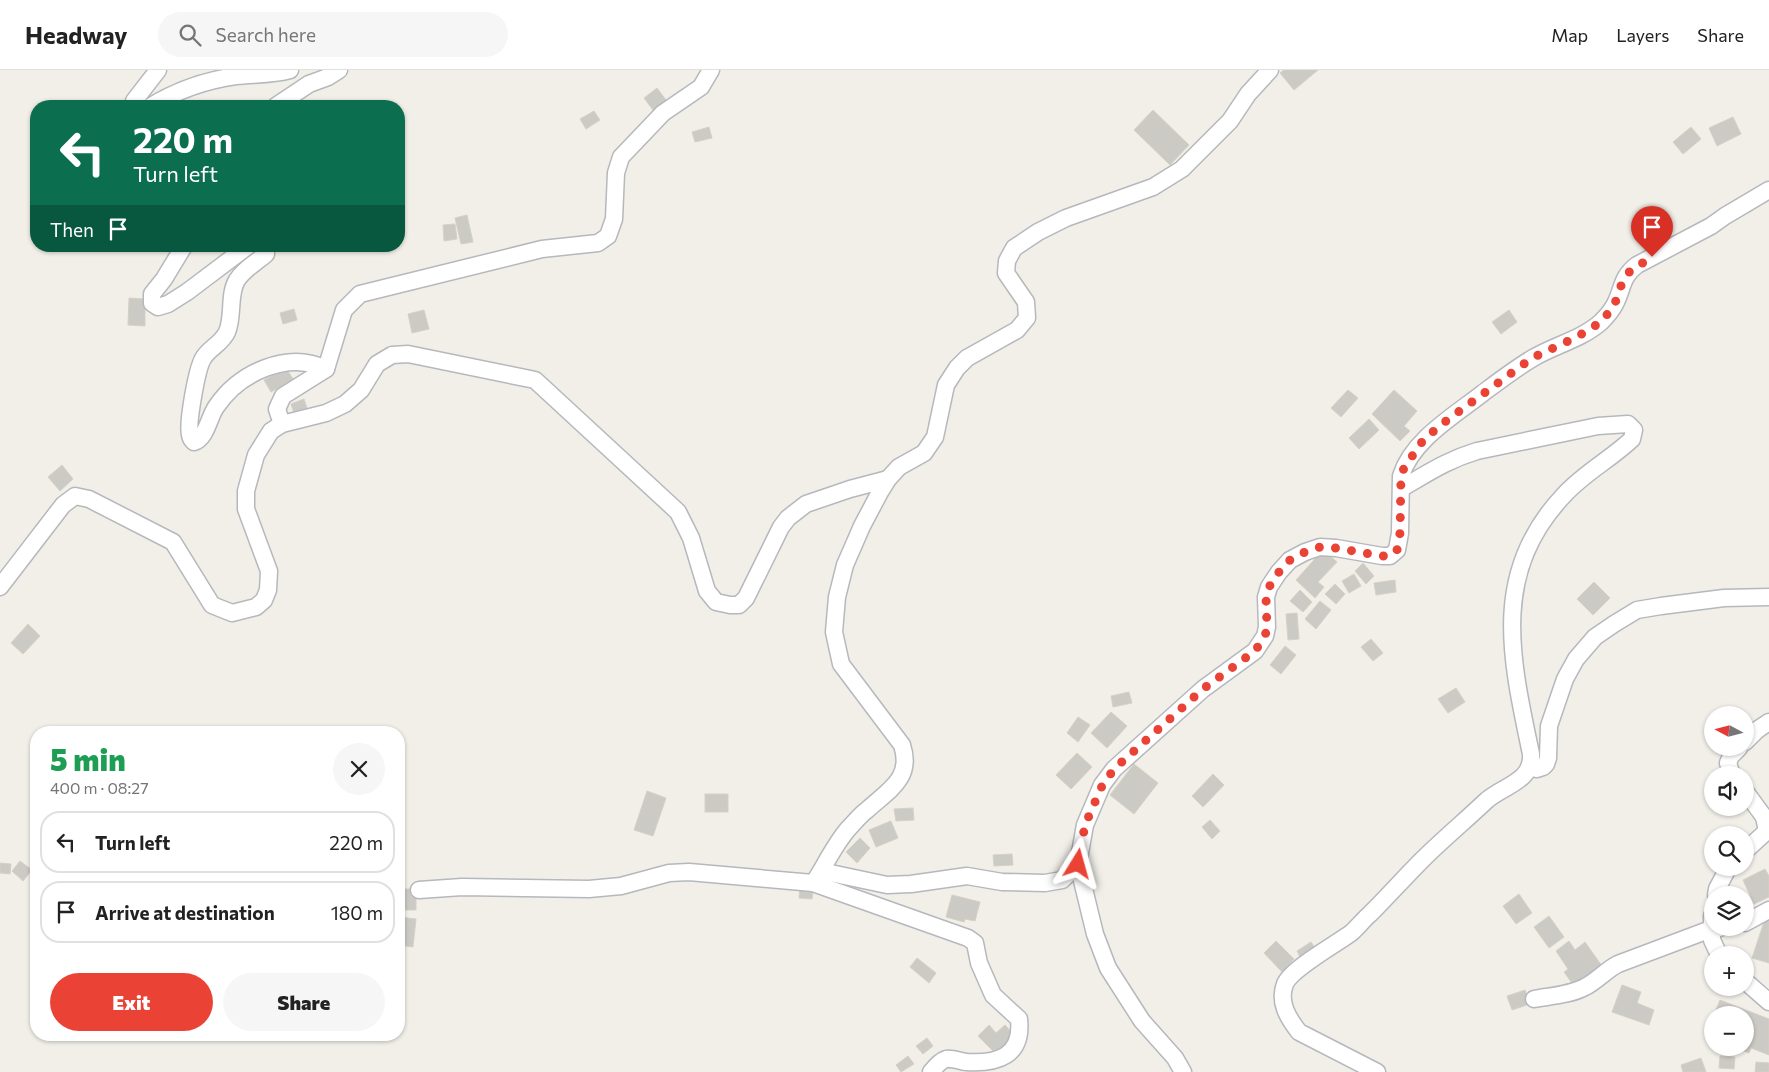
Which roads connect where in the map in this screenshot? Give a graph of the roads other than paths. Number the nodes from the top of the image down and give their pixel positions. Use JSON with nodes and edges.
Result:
{"nodes":[{"id":1,"x":158,"y":70,"type":"edge"},
{"id":2,"x":290,"y":70,"type":"edge"},
{"id":3,"x":339,"y":70,"type":"edge"},
{"id":4,"x":711,"y":70,"type":"edge"},
{"id":5,"x":1270,"y":70,"type":"edge"},
{"id":6,"x":135,"y":100,"type":"edge"},
{"id":7,"x":163,"y":100,"type":"edge"},
{"id":8,"x":285,"y":100,"type":"edge"},
{"id":9,"x":1769,"y":190,"type":"edge"},
{"id":10,"x":182,"y":252,"type":"edge"},
{"id":11,"x":240,"y":252,"type":"edge"},
{"id":12,"x":266,"y":252,"type":"edge"},
{"id":13,"x":326,"y":369,"type":"junction"},
{"id":14,"x":282,"y":424,"type":"junction"},
{"id":15,"x":888,"y":479,"type":"junction"},
{"id":16,"x":1402,"y":488,"type":"junction"},
{"id":17,"x":0,"y":587,"type":"edge"},
{"id":18,"x":1769,"y":597,"type":"edge"},
{"id":19,"x":1769,"y":722,"type":"edge"},
{"id":20,"x":1754,"y":734,"type":"edge"},
{"id":21,"x":1530,"y":767,"type":"junction"},
{"id":22,"x":1754,"y":803,"type":"edge"},
{"id":23,"x":1754,"y":843,"type":"edge"},
{"id":24,"x":1078,"y":864,"type":"junction"},
{"id":25,"x":817,"y":877,"type":"junction"},
{"id":26,"x":418,"y":890,"type":"dead end"},
{"id":27,"x":1769,"y":910,"type":"edge"},
{"id":28,"x":1754,"y":918,"type":"edge"},
{"id":29,"x":1704,"y":928,"type":"edge"},
{"id":30,"x":1754,"y":989,"type":"edge"},
{"id":31,"x":1534,"y":1000,"type":"dead end"},
{"id":32,"x":1769,"y":1002,"type":"edge"},
{"id":33,"x":931,"y":1072,"type":"edge"},
{"id":34,"x":1183,"y":1072,"type":"edge"},
{"id":35,"x":1378,"y":1072,"type":"edge"}],
"edges":[{"from":1,"to":6,"type":"street"},
{"from":2,"to":7,"type":"street"},
{"from":3,"to":8,"type":"street"},
{"from":4,"to":13,"type":"street"},
{"from":5,"to":15,"type":"street"},
{"from":9,"to":16,"type":"street"},
{"from":10,"to":11,"type":"street"},
{"from":12,"to":13,"type":"street"},
{"from":13,"to":14,"type":"street"},
{"from":14,"to":15,"type":"street"},
{"from":14,"to":17,"type":"street"},
{"from":15,"to":25,"type":"street"},
{"from":16,"to":21,"type":"street"},
{"from":16,"to":24,"type":"street"},
{"from":18,"to":21,"type":"street"},
{"from":19,"to":20,"type":"street"},
{"from":21,"to":35,"type":"street"},
{"from":22,"to":23,"type":"street"},
{"from":24,"to":25,"type":"street"},
{"from":24,"to":34,"type":"street"},
{"from":25,"to":26,"type":"street"},
{"from":25,"to":33,"type":"street"},
{"from":27,"to":28,"type":"street"},
{"from":29,"to":31,"type":"street"},
{"from":30,"to":32,"type":"street"}]}
